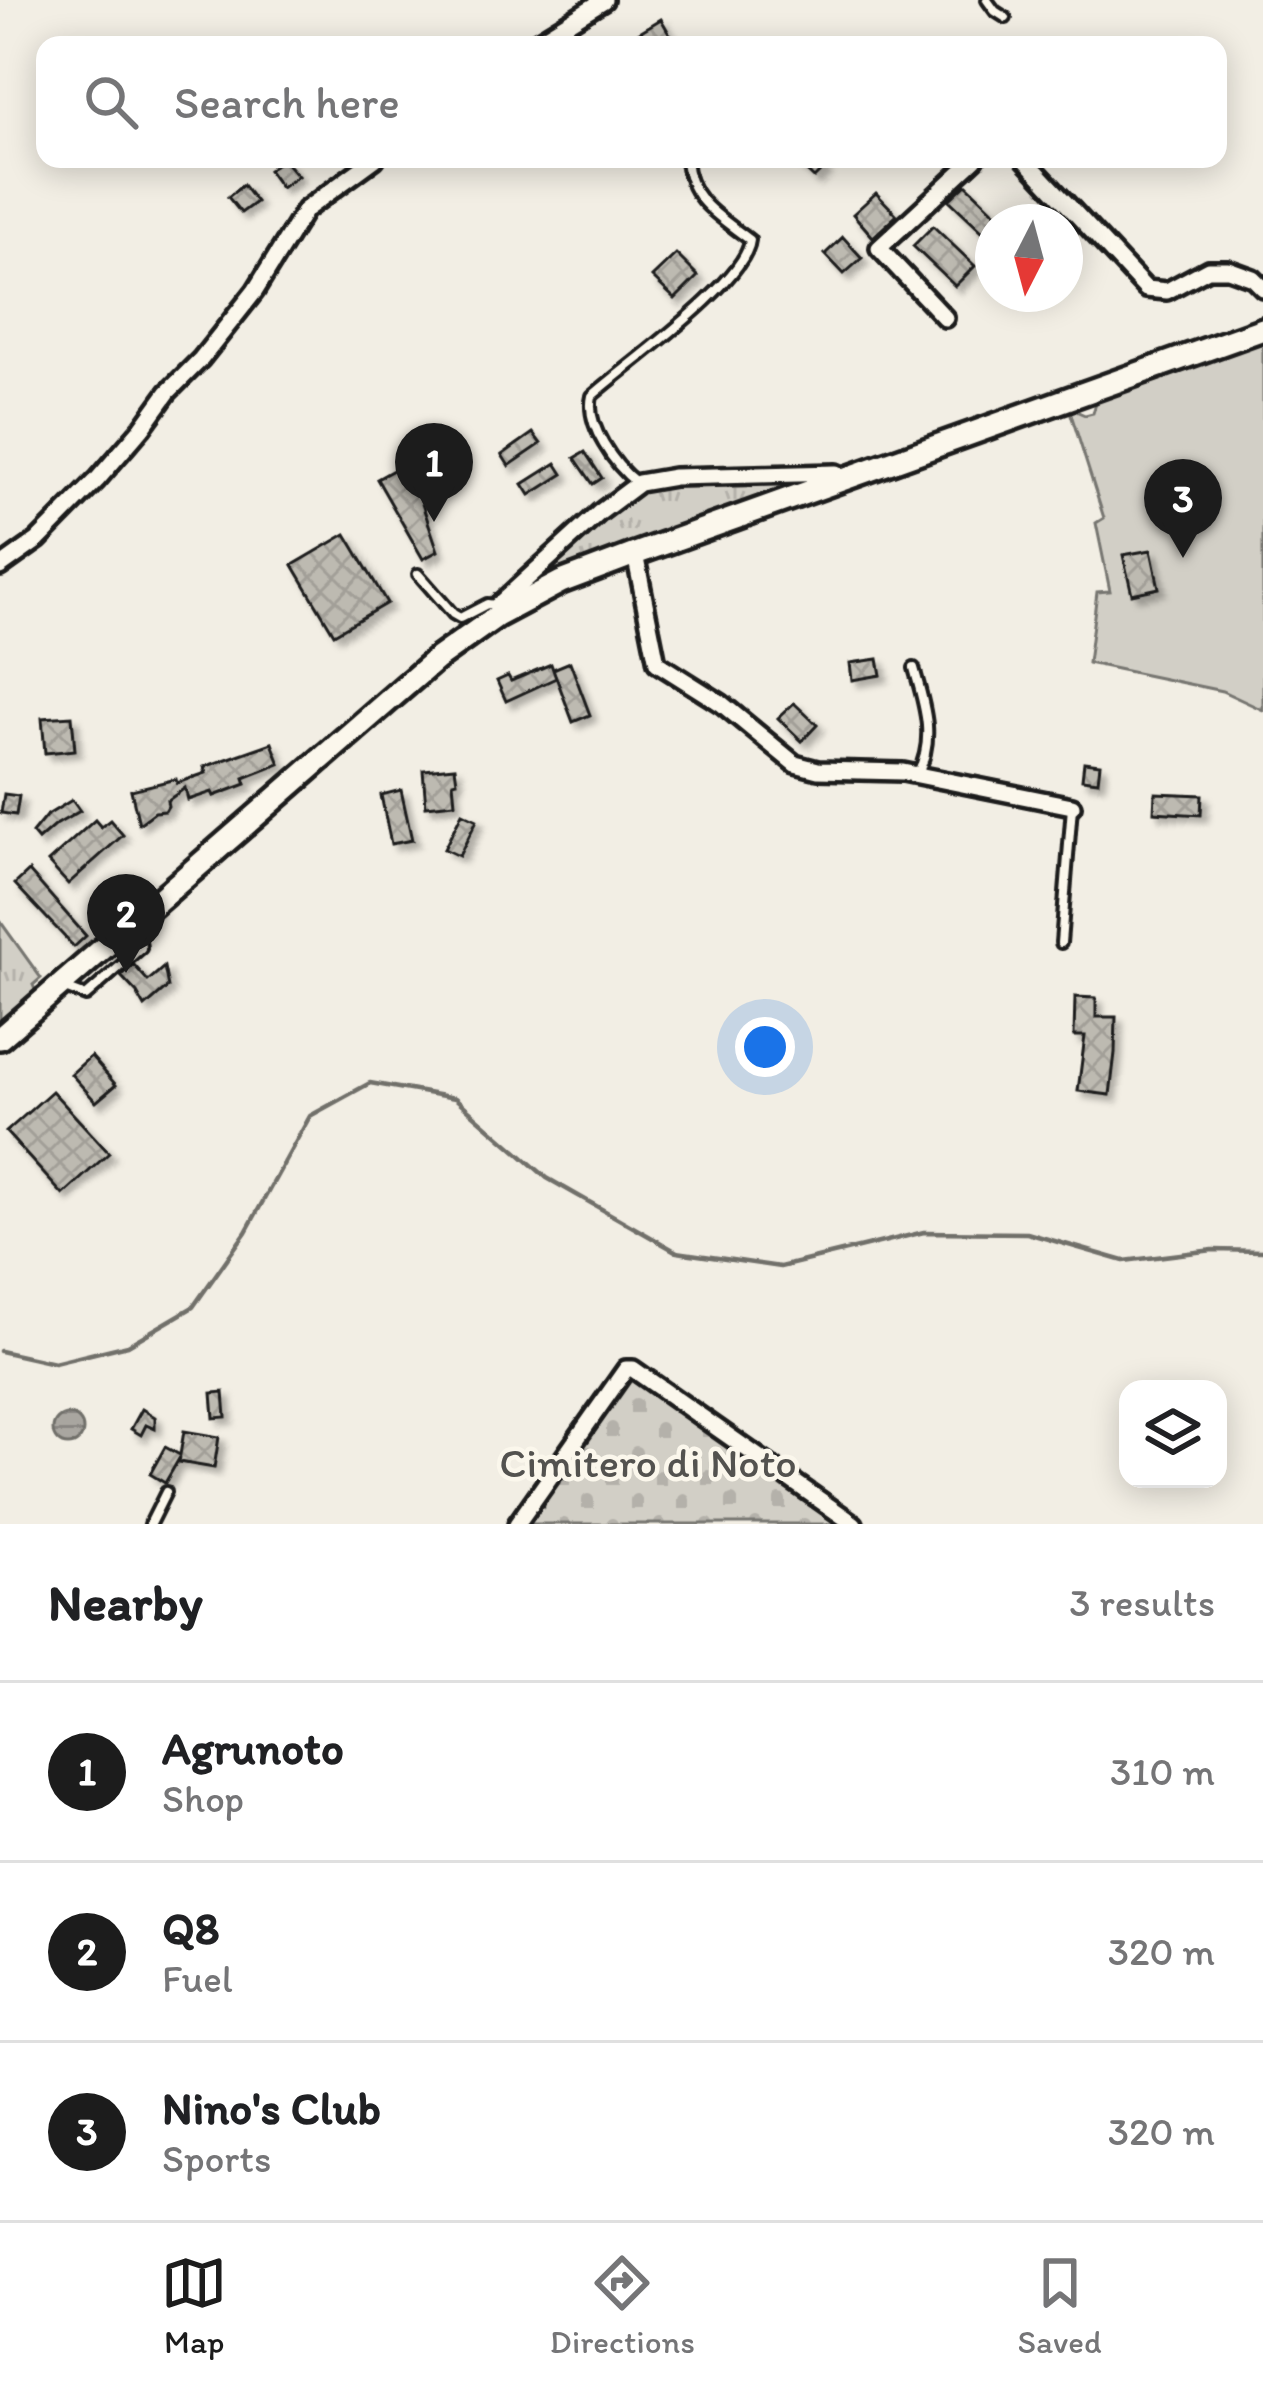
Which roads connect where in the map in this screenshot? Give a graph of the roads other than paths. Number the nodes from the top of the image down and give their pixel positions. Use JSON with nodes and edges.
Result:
{"nodes":[{"id":1,"x":604,"y":0,"type":"edge"},
{"id":2,"x":987,"y":0,"type":"edge"},
{"id":3,"x":1006,"y":18,"type":"dead end"},
{"id":4,"x":546,"y":36,"type":"edge"},
{"id":5,"x":363,"y":168,"type":"edge"},
{"id":6,"x":688,"y":168,"type":"edge"},
{"id":7,"x":965,"y":168,"type":"edge"},
{"id":8,"x":1032,"y":168,"type":"edge"},
{"id":9,"x":1263,"y":288,"type":"edge"},
{"id":10,"x":945,"y":318,"type":"dead end"},
{"id":11,"x":1263,"y":328,"type":"edge"},
{"id":12,"x":846,"y":479,"type":"junction"},
{"id":13,"x":639,"y":483,"type":"junction"},
{"id":14,"x":635,"y":554,"type":"junction"},
{"id":15,"x":0,"y":567,"type":"edge"},
{"id":16,"x":418,"y":574,"type":"dead end"},
{"id":17,"x":497,"y":611,"type":"junction"},
{"id":18,"x":914,"y":668,"type":"dead end"},
{"id":19,"x":918,"y":775,"type":"junction"},
{"id":20,"x":1072,"y":806,"type":"joint"},
{"id":21,"x":1061,"y":943,"type":"dead end"},
{"id":22,"x":0,"y":1038,"type":"edge"},
{"id":23,"x":166,"y":1492,"type":"dead end"},
{"id":24,"x":150,"y":1524,"type":"edge"},
{"id":25,"x":518,"y":1524,"type":"edge"},
{"id":26,"x":854,"y":1524,"type":"edge"}],
"edges":[{"from":1,"to":4,"type":"street"},
{"from":2,"to":3,"type":"lane"},
{"from":5,"to":15,"type":"street"},
{"from":6,"to":13,"type":"lane"},
{"from":7,"to":10,"type":"street"},
{"from":8,"to":9,"type":"street"},
{"from":11,"to":12,"type":"main road"},
{"from":12,"to":13,"type":"street"},
{"from":12,"to":14,"type":"main road"},
{"from":13,"to":17,"type":"street"},
{"from":14,"to":17,"type":"main road"},
{"from":14,"to":19,"type":"street"},
{"from":16,"to":17,"type":"lane"},
{"from":17,"to":22,"type":"main road"},
{"from":18,"to":19,"type":"lane"},
{"from":19,"to":20,"type":"street"},
{"from":20,"to":21,"type":"lane"},
{"from":23,"to":24,"type":"lane"},
{"from":25,"to":26,"type":"street"}]}
